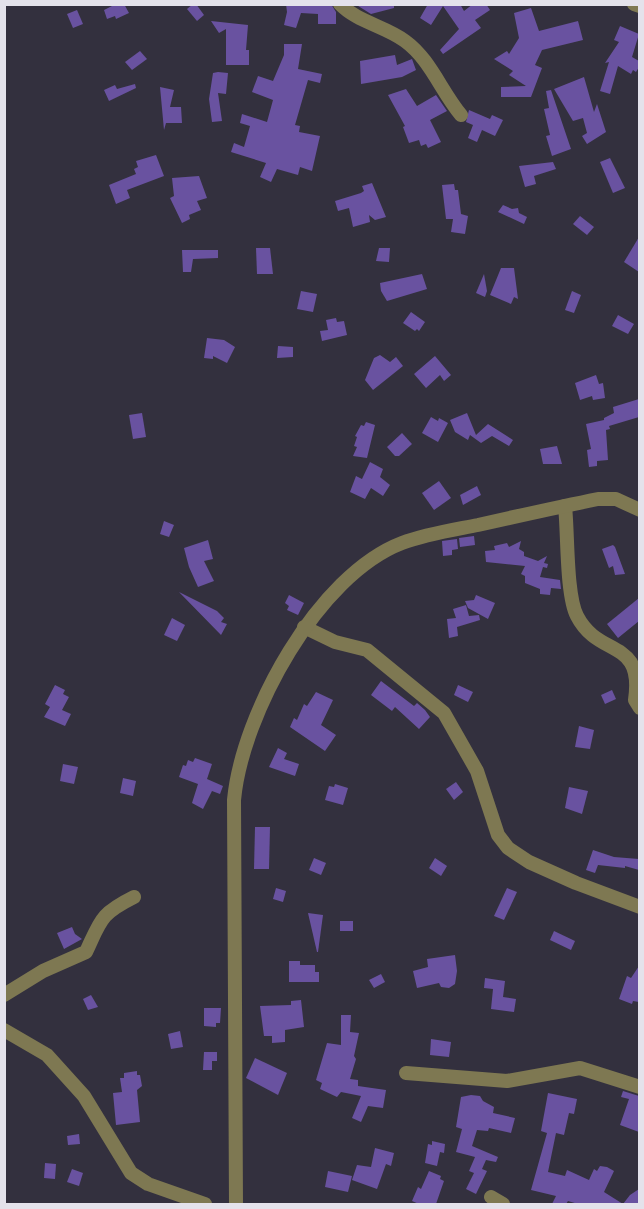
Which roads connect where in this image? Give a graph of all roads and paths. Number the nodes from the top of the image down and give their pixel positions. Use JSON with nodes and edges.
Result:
{"nodes":[{"id":1,"x":340,"y":4,"type":"edge"},
{"id":2,"x":634,"y":4,"type":"edge"},
{"id":3,"x":639,"y":6,"type":"edge"},
{"id":4,"x":460,"y":115,"type":"dead end"},
{"id":5,"x":565,"y":506,"type":"junction"},
{"id":6,"x":639,"y":510,"type":"edge"},
{"id":7,"x":304,"y":627,"type":"junction"},
{"id":8,"x":639,"y":708,"type":"edge"},
{"id":9,"x":134,"y":897,"type":"dead end"},
{"id":10,"x":639,"y":907,"type":"edge"},
{"id":11,"x":4,"y":995,"type":"edge"},
{"id":12,"x":4,"y":1029,"type":"edge"},
{"id":13,"x":406,"y":1073,"type":"dead end"},
{"id":14,"x":639,"y":1087,"type":"edge"},
{"id":15,"x":205,"y":1204,"type":"edge"},
{"id":16,"x":236,"y":1204,"type":"edge"}],
"edges":[{"from":1,"to":4,"type":"street"},
{"from":2,"to":3,"type":"street"},
{"from":5,"to":6,"type":"street"},
{"from":5,"to":7,"type":"street"},
{"from":5,"to":8,"type":"street"},
{"from":7,"to":10,"type":"street"},
{"from":7,"to":16,"type":"street"},
{"from":9,"to":11,"type":"street"},
{"from":12,"to":15,"type":"street"},
{"from":13,"to":14,"type":"street"}]}
